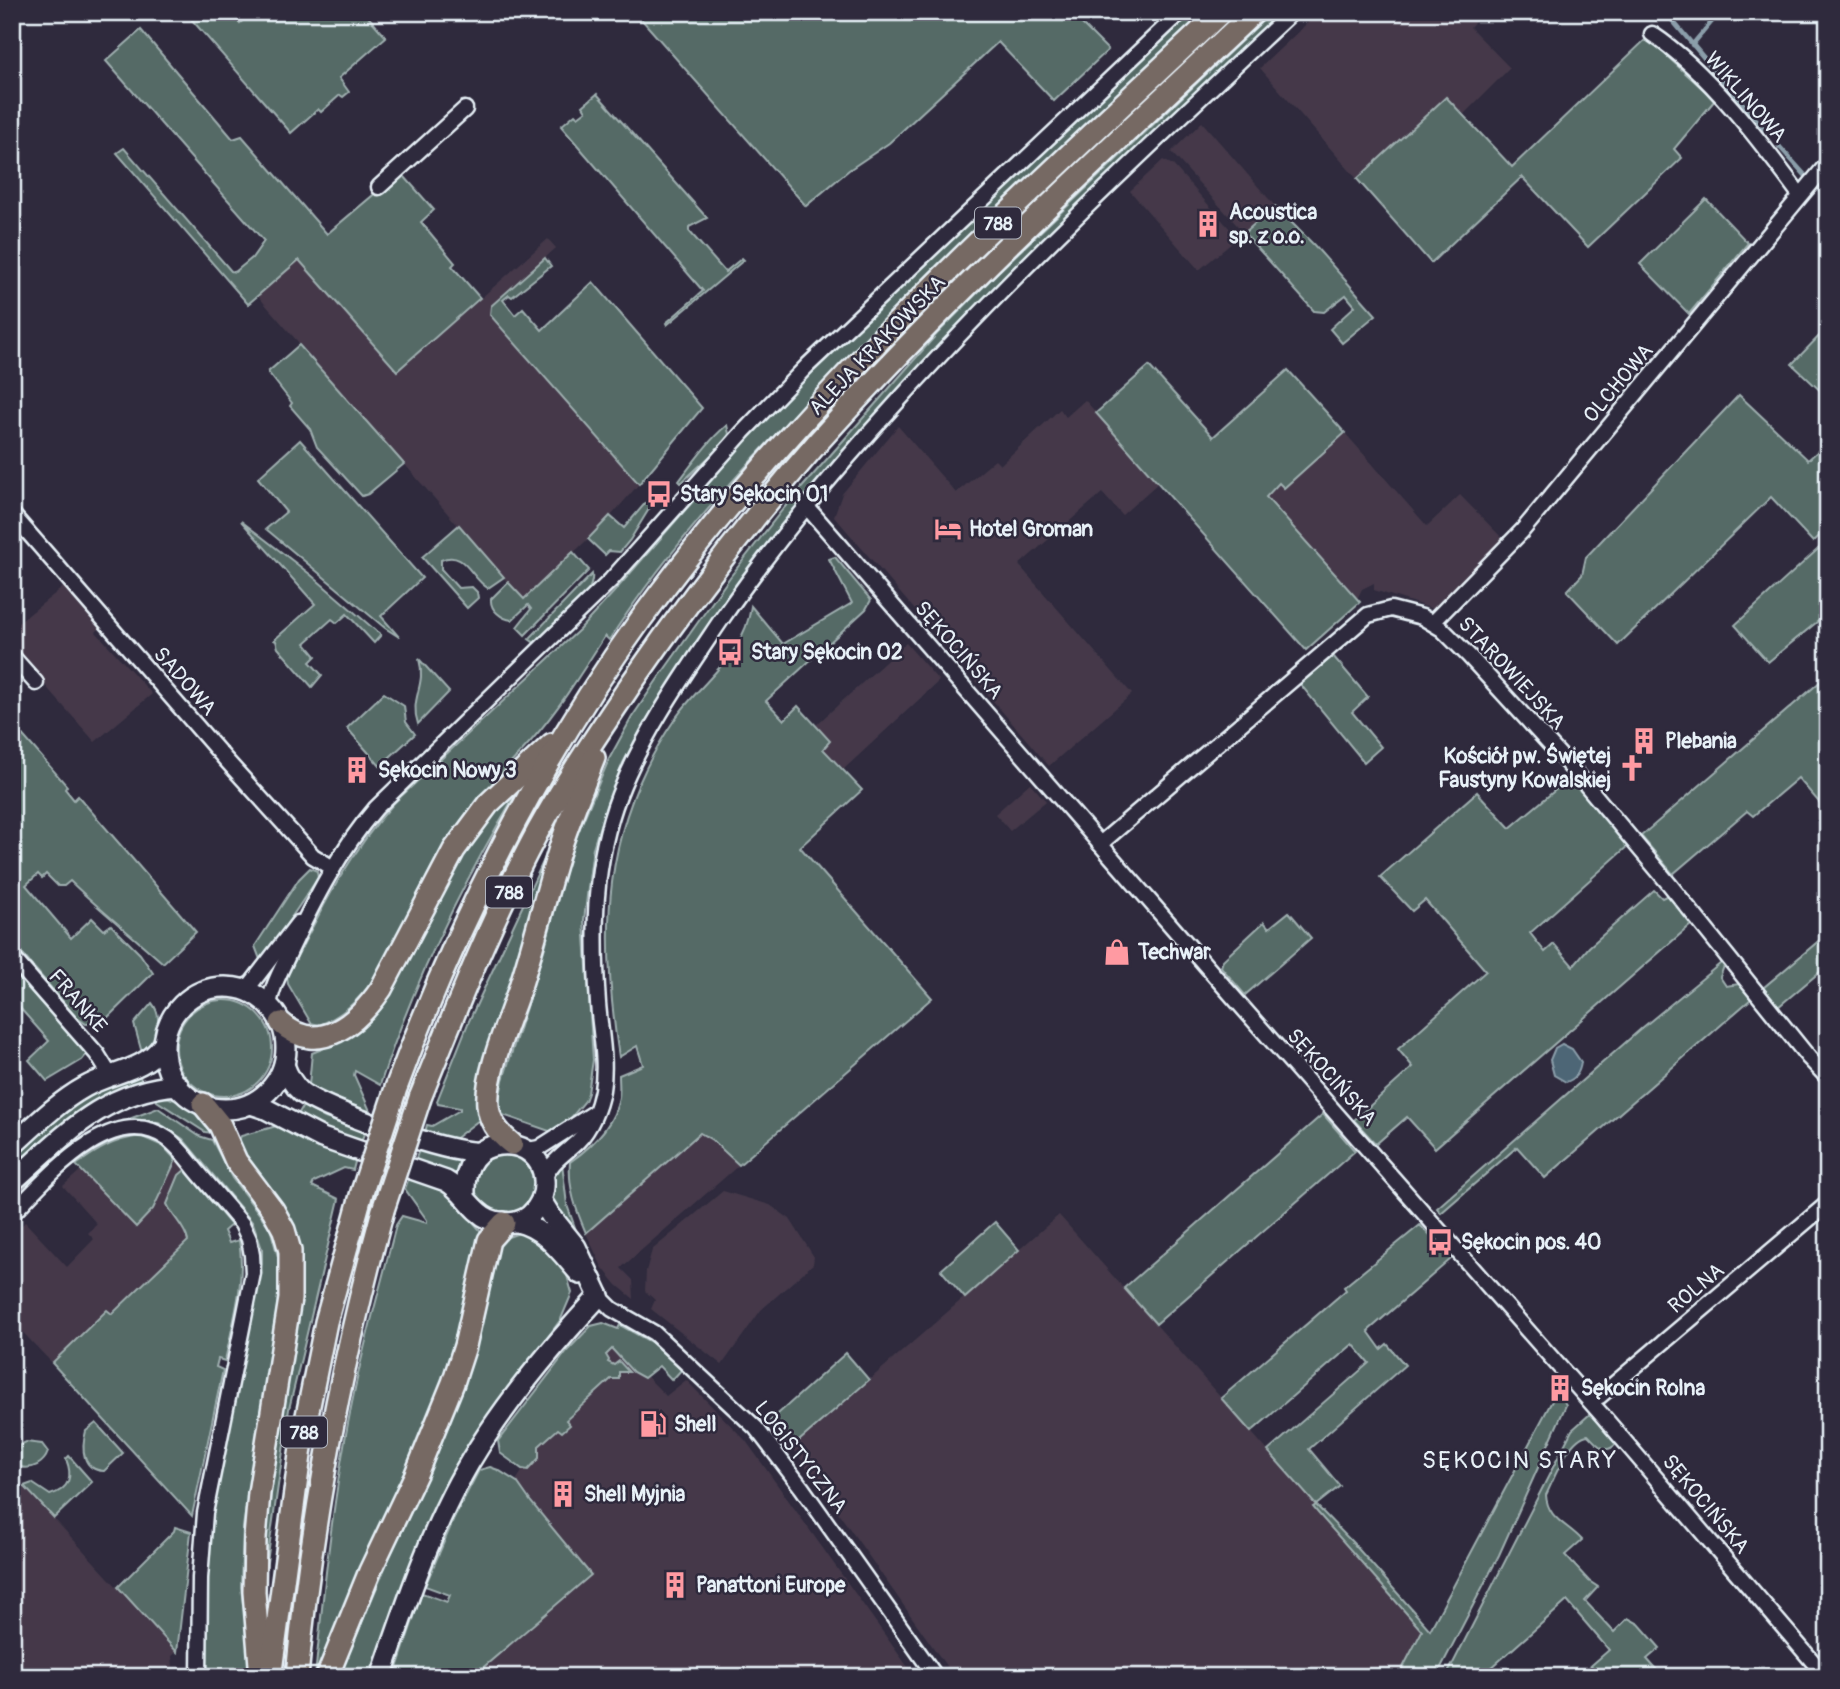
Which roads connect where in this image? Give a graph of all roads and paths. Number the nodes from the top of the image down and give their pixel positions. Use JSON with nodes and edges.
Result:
{"nodes":[{"id":1,"x":1181,"y":12,"type":"edge"},
{"id":2,"x":1221,"y":12,"type":"edge"},
{"id":3,"x":1254,"y":12,"type":"edge"},
{"id":4,"x":1292,"y":12,"type":"edge"},
{"id":5,"x":1652,"y":34,"type":"dead end"},
{"id":6,"x":465,"y":109,"type":"dead end"},
{"id":7,"x":1825,"y":172,"type":"edge"},
{"id":8,"x":379,"y":187,"type":"dead end"},
{"id":9,"x":1800,"y":195,"type":"junction"},
{"id":10,"x":806,"y":506,"type":"junction"},
{"id":11,"x":12,"y":514,"type":"edge"},
{"id":12,"x":1433,"y":622,"type":"junction"},
{"id":13,"x":12,"y":656,"type":"edge"},
{"id":14,"x":36,"y":683,"type":"dead end"},
{"id":15,"x":622,"y":699,"type":"junction"},
{"id":16,"x":577,"y":716,"type":"junction"},
{"id":17,"x":1100,"y":844,"type":"junction"},
{"id":18,"x":333,"y":867,"type":"junction"},
{"id":19,"x":310,"y":908,"type":"junction"},
{"id":20,"x":12,"y":957,"type":"edge"},
{"id":21,"x":240,"y":989,"type":"junction"},
{"id":22,"x":275,"y":1015,"type":"junction"},
{"id":23,"x":162,"y":1046,"type":"junction"},
{"id":24,"x":284,"y":1065,"type":"junction"},
{"id":25,"x":110,"y":1075,"type":"junction"},
{"id":26,"x":1828,"y":1079,"type":"edge"},
{"id":27,"x":178,"y":1085,"type":"junction"},
{"id":28,"x":203,"y":1104,"type":"junction"},
{"id":29,"x":251,"y":1104,"type":"junction"},
{"id":30,"x":595,"y":1113,"type":"junction"},
{"id":31,"x":12,"y":1146,"type":"edge"},
{"id":32,"x":520,"y":1147,"type":"junction"},
{"id":33,"x":479,"y":1152,"type":"junction"},
{"id":34,"x":544,"y":1179,"type":"junction"},
{"id":35,"x":12,"y":1182,"type":"edge"},
{"id":36,"x":465,"y":1195,"type":"junction"},
{"id":37,"x":541,"y":1200,"type":"junction"},
{"id":38,"x":1828,"y":1203,"type":"edge"},
{"id":39,"x":12,"y":1214,"type":"edge"},
{"id":40,"x":511,"y":1222,"type":"junction"},
{"id":41,"x":599,"y":1296,"type":"junction"},
{"id":42,"x":1590,"y":1400,"type":"junction"},
{"id":43,"x":199,"y":1677,"type":"edge"},
{"id":44,"x":261,"y":1677,"type":"edge"},
{"id":45,"x":270,"y":1677,"type":"edge"},
{"id":46,"x":298,"y":1677,"type":"edge"},
{"id":47,"x":327,"y":1677,"type":"edge"},
{"id":48,"x":381,"y":1677,"type":"edge"},
{"id":49,"x":936,"y":1677,"type":"edge"},
{"id":50,"x":1826,"y":1677,"type":"edge"}],
"edges":[{"from":1,"to":18,"type":"street"},
{"from":2,"to":16,"type":"main road","name":"ALEJA KRAKOWSKA","number":"788"},
{"from":3,"to":15,"type":"main road","name":"ALEJA KRAKOWSKA","number":"788"},
{"from":4,"to":10,"type":"street"},
{"from":5,"to":9,"type":"street","name":"WIKLINOWA"},
{"from":6,"to":8,"type":"street"},
{"from":7,"to":9,"type":"street","name":"OLCHOWA"},
{"from":9,"to":12,"type":"street","name":"OLCHOWA"},
{"from":10,"to":17,"type":"street","name":"SĘKOCIŃSKA"},
{"from":10,"to":30,"type":"street"},
{"from":11,"to":18,"type":"street","name":"SADOWA"},
{"from":12,"to":17,"type":"street","name":"STAROWIEJSKA"},
{"from":12,"to":26,"type":"street","name":"STAROWIEJSKA"},
{"from":13,"to":14,"type":"street"},
{"from":15,"to":32,"type":"main road"},
{"from":15,"to":46,"type":"main road","number":"788","bridge":true},
{"from":16,"to":22,"type":"main road"},
{"from":16,"to":45,"type":"main road","number":"788","bridge":true},
{"from":17,"to":42,"type":"street","name":"SĘKOCIŃSKA"},
{"from":18,"to":19,"type":"street"},
{"from":19,"to":21,"type":"street"},
{"from":19,"to":22,"type":"street"},
{"from":20,"to":25,"type":"street","name":"FRANKE"},
{"from":21,"to":22,"type":"main road"},
{"from":21,"to":23,"type":"main road"},
{"from":22,"to":24,"type":"main road"},
{"from":23,"to":25,"type":"main road"},
{"from":23,"to":27,"type":"main road"},
{"from":24,"to":29,"type":"main road"},
{"from":24,"to":33,"type":"main road"},
{"from":25,"to":31,"type":"main road"},
{"from":27,"to":28,"type":"main road"},
{"from":27,"to":35,"type":"main road"},
{"from":28,"to":29,"type":"main road"},
{"from":28,"to":44,"type":"main road"},
{"from":29,"to":36,"type":"main road"},
{"from":30,"to":32,"type":"street"},
{"from":30,"to":34,"type":"street"},
{"from":32,"to":33,"type":"main road"},
{"from":32,"to":34,"type":"main road"},
{"from":33,"to":36,"type":"main road"},
{"from":34,"to":37,"type":"main road"},
{"from":36,"to":40,"type":"main road"},
{"from":37,"to":40,"type":"main road"},
{"from":37,"to":41,"type":"main road"},
{"from":38,"to":42,"type":"street","name":"ROLNA"},
{"from":39,"to":43,"type":"street"},
{"from":40,"to":41,"type":"main road"},
{"from":40,"to":47,"type":"main road"},
{"from":41,"to":48,"type":"main road"},
{"from":41,"to":49,"type":"street","name":"LOGISTYCZNA"},
{"from":42,"to":50,"type":"street","name":"SĘKOCIŃSKA"}]}
